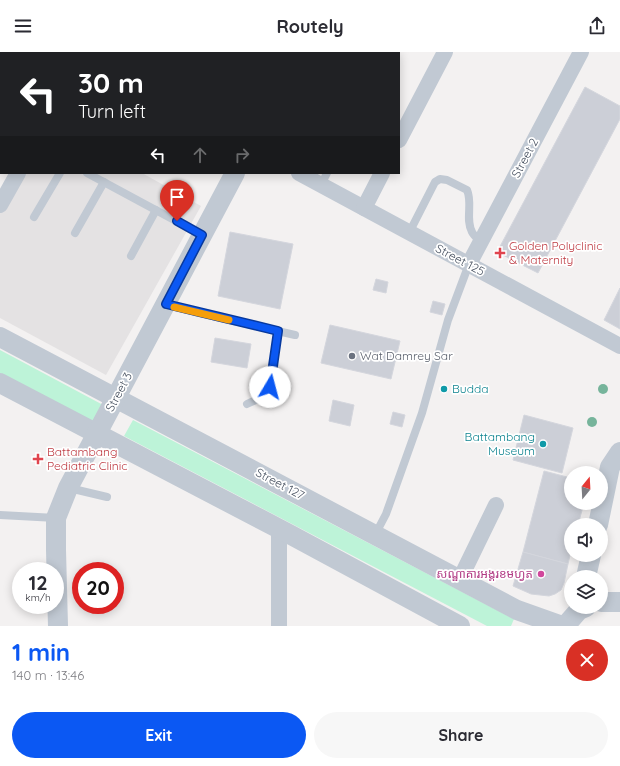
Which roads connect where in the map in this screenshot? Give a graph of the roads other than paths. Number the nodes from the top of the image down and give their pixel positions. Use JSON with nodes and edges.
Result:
{"nodes":[{"id":1,"x":445,"y":52,"type":"edge"},
{"id":2,"x":581,"y":52,"type":"edge"},
{"id":3,"x":400,"y":138,"type":"edge"},
{"id":4,"x":17,"y":174,"type":"edge"},
{"id":5,"x":59,"y":174,"type":"edge"},
{"id":6,"x":89,"y":174,"type":"edge"},
{"id":7,"x":234,"y":174,"type":"edge"},
{"id":8,"x":303,"y":174,"type":"edge"},
{"id":9,"x":381,"y":174,"type":"edge"},
{"id":10,"x":324,"y":179,"type":"edge"},
{"id":11,"x":104,"y":182,"type":"junction"},
{"id":12,"x":0,"y":205,"type":"edge"},
{"id":13,"x":364,"y":208,"type":"junction"},
{"id":14,"x":156,"y":210,"type":"junction"},
{"id":15,"x":34,"y":217,"type":"dead end"},
{"id":16,"x":409,"y":233,"type":"junction"},
{"id":17,"x":75,"y":234,"type":"dead end"},
{"id":18,"x":202,"y":235,"type":"junction"},
{"id":19,"x":481,"y":242,"type":"junction"},
{"id":20,"x":131,"y":256,"type":"dead end"},
{"id":21,"x":469,"y":264,"type":"junction"},
{"id":22,"x":166,"y":304,"type":"junction"},
{"id":23,"x":278,"y":331,"type":"junction"},
{"id":24,"x":295,"y":335,"type":"dead end"},
{"id":25,"x":0,"y":337,"type":"edge"},
{"id":26,"x":620,"y":346,"type":"edge"},
{"id":27,"x":0,"y":383,"type":"edge"},
{"id":28,"x":116,"y":398,"type":"junction"},
{"id":29,"x":247,"y":404,"type":"dead end"},
{"id":30,"x":97,"y":434,"type":"junction"},
{"id":31,"x":620,"y":452,"type":"edge"},
{"id":32,"x":68,"y":488,"type":"junction"},
{"id":33,"x":106,"y":497,"type":"dead end"},
{"id":34,"x":496,"y":505,"type":"dead end"},
{"id":35,"x":0,"y":516,"type":"edge"},
{"id":36,"x":56,"y":518,"type":"junction"},
{"id":37,"x":599,"y":518,"type":"edge"},
{"id":38,"x":279,"y":528,"type":"junction"},
{"id":39,"x":375,"y":535,"type":"junction"},
{"id":40,"x":460,"y":579,"type":"junction"},
{"id":41,"x":608,"y":602,"type":"edge"},
{"id":42,"x":620,"y":602,"type":"edge"},
{"id":43,"x":576,"y":614,"type":"edge"},
{"id":44,"x":58,"y":626,"type":"edge"},
{"id":45,"x":279,"y":626,"type":"edge"},
{"id":46,"x":460,"y":626,"type":"edge"},
{"id":47,"x":562,"y":626,"type":"edge"},
{"id":48,"x":565,"y":626,"type":"edge"}],
"edges":[{"from":1,"to":3,"type":"street"},
{"from":2,"to":19,"type":"street","name":"Street 2"},
{"from":4,"to":12,"type":"street"},
{"from":5,"to":15,"type":"lane"},
{"from":6,"to":11,"type":"lane"},
{"from":7,"to":18,"type":"street","name":"Street 3"},
{"from":8,"to":10,"type":"street","name":"Street 125"},
{"from":9,"to":13,"type":"street"},
{"from":10,"to":13,"type":"street","name":"Street 125"},
{"from":11,"to":14,"type":"lane"},
{"from":11,"to":17,"type":"lane"},
{"from":13,"to":16,"type":"street","name":"Street 125"},
{"from":14,"to":18,"type":"lane"},
{"from":14,"to":20,"type":"lane"},
{"from":16,"to":19,"type":"lane"},
{"from":16,"to":21,"type":"street","name":"Street 125"},
{"from":18,"to":22,"type":"street","name":"Street 3"},
{"from":19,"to":21,"type":"street","name":"Street 2"},
{"from":21,"to":26,"type":"street","name":"Street 125"},
{"from":21,"to":39,"type":"lane"},
{"from":22,"to":23,"type":"lane"},
{"from":22,"to":28,"type":"street","name":"Street 3"},
{"from":23,"to":24,"type":"lane"},
{"from":23,"to":29,"type":"lane"},
{"from":25,"to":28,"type":"street","name":"Street 127"},
{"from":27,"to":30,"type":"street"},
{"from":28,"to":30,"type":"street","name":"Street 3"},
{"from":28,"to":39,"type":"street","name":"Street 127"},
{"from":30,"to":32,"type":"street","name":"Street 3"},
{"from":30,"to":38,"type":"street"},
{"from":31,"to":37,"type":"street"},
{"from":32,"to":33,"type":"lane"},
{"from":32,"to":36,"type":"street","name":"Street 3"},
{"from":34,"to":40,"type":"street"},
{"from":35,"to":36,"type":"lane"},
{"from":36,"to":44,"type":"street","name":"Street 3"},
{"from":38,"to":45,"type":"street"},
{"from":38,"to":46,"type":"street"},
{"from":39,"to":40,"type":"street","name":"Street 127"},
{"from":40,"to":47,"type":"street","name":"Street 127"},
{"from":41,"to":42,"type":"street"},
{"from":43,"to":48,"type":"street"}]}
